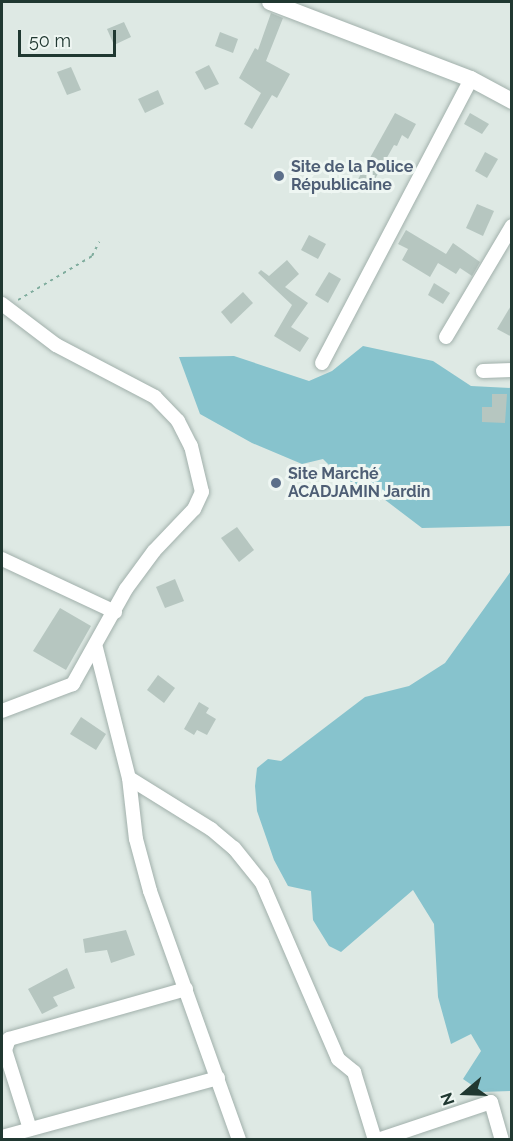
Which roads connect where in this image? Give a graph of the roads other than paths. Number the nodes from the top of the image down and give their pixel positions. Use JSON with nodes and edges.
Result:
{"nodes":[{"id":1,"x":270,"y":2,"type":"edge"},
{"id":2,"x":471,"y":80,"type":"junction"},
{"id":3,"x":512,"y":101,"type":"edge"},
{"id":4,"x":512,"y":226,"type":"edge"},
{"id":5,"x":3,"y":306,"type":"edge"},
{"id":6,"x":446,"y":337,"type":"dead end"},
{"id":7,"x":322,"y":363,"type":"dead end"},
{"id":8,"x":512,"y":370,"type":"edge"},
{"id":9,"x":483,"y":371,"type":"dead end"},
{"id":10,"x":2,"y":559,"type":"edge"},
{"id":11,"x":115,"y":612,"type":"junction"},
{"id":12,"x":96,"y":648,"type":"junction"},
{"id":13,"x":2,"y":711,"type":"edge"},
{"id":14,"x":129,"y":778,"type":"junction"},
{"id":15,"x":186,"y":989,"type":"junction"},
{"id":16,"x":218,"y":1078,"type":"junction"},
{"id":17,"x":30,"y":1129,"type":"junction"},
{"id":18,"x":2,"y":1137,"type":"edge"},
{"id":19,"x":239,"y":1140,"type":"edge"},
{"id":20,"x":376,"y":1140,"type":"edge"},
{"id":21,"x":502,"y":1140,"type":"edge"}],
"edges":[{"from":1,"to":2,"type":"street"},
{"from":2,"to":3,"type":"street"},
{"from":2,"to":7,"type":"street"},
{"from":4,"to":6,"type":"street"},
{"from":5,"to":11,"type":"street"},
{"from":8,"to":9,"type":"street"},
{"from":10,"to":11,"type":"street"},
{"from":11,"to":12,"type":"street"},
{"from":12,"to":13,"type":"street"},
{"from":12,"to":14,"type":"street"},
{"from":14,"to":15,"type":"street"},
{"from":14,"to":20,"type":"street"},
{"from":15,"to":16,"type":"street"},
{"from":15,"to":17,"type":"street"},
{"from":16,"to":17,"type":"street"},
{"from":16,"to":19,"type":"street"},
{"from":17,"to":18,"type":"street"},
{"from":20,"to":21,"type":"street"}]}
